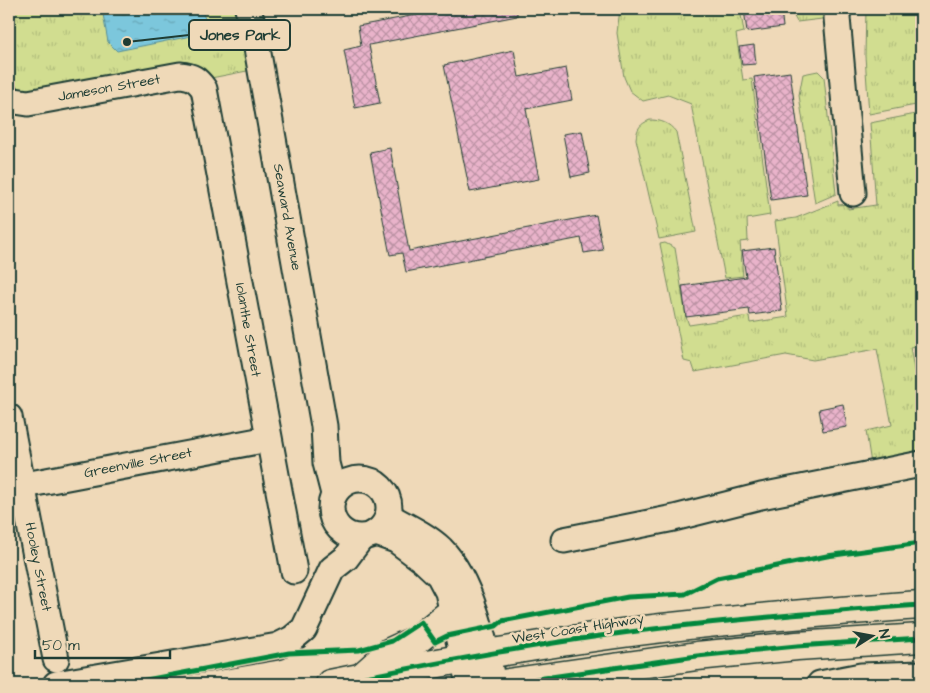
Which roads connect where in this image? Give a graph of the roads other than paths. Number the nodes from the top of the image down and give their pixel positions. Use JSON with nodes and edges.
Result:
{"nodes":[{"id":1,"x":248,"y":9,"type":"edge"},
{"id":2,"x":838,"y":9,"type":"edge"},
{"id":3,"x":204,"y":89,"type":"joint"},
{"id":4,"x":9,"y":100,"type":"edge"},
{"id":5,"x":853,"y":193,"type":"dead end"},
{"id":6,"x":9,"y":417,"type":"edge"},
{"id":7,"x":324,"y":426,"type":"junction"},
{"id":8,"x":268,"y":439,"type":"junction"},
{"id":9,"x":921,"y":464,"type":"edge"},
{"id":10,"x":356,"y":479,"type":"junction"},
{"id":11,"x":15,"y":487,"type":"edge"},
{"id":12,"x":334,"y":494,"type":"junction"},
{"id":13,"x":336,"y":524,"type":"junction"},
{"id":14,"x":375,"y":529,"type":"junction"},
{"id":15,"x":564,"y":540,"type":"dead end"},
{"id":16,"x":332,"y":568,"type":"junction"},
{"id":17,"x":294,"y":571,"type":"dead end"},
{"id":18,"x":921,"y":606,"type":"edge"},
{"id":19,"x":452,"y":612,"type":"junction"},
{"id":20,"x":921,"y":638,"type":"edge"},
{"id":21,"x":56,"y":659,"type":"dead end"},
{"id":22,"x":473,"y":666,"type":"edge"},
{"id":23,"x":921,"y":674,"type":"edge"},
{"id":24,"x":361,"y":678,"type":"junction"},
{"id":25,"x":56,"y":684,"type":"edge"},
{"id":26,"x":330,"y":684,"type":"edge"},
{"id":27,"x":493,"y":684,"type":"edge"},
{"id":28,"x":502,"y":684,"type":"edge"},
{"id":29,"x":820,"y":684,"type":"edge"}],
"edges":[{"from":1,"to":7,"type":"street","name":"Seaward Avenue"},
{"from":2,"to":5,"type":"street"},
{"from":3,"to":4,"type":"street","name":"Jameson Street"},
{"from":3,"to":8,"type":"street","name":"Iolanthe Street"},
{"from":6,"to":11,"type":"street","name":"Hooley Street"},
{"from":7,"to":10,"type":"street","name":"Seaward Avenue"},
{"from":7,"to":12,"type":"street","name":"Seaward Avenue"},
{"from":8,"to":11,"type":"street","name":"Greenville Street"},
{"from":8,"to":17,"type":"street","name":"Iolanthe Street"},
{"from":9,"to":15,"type":"street"},
{"from":10,"to":12,"type":"street"},
{"from":10,"to":14,"type":"street"},
{"from":11,"to":21,"type":"street","name":"Hooley Street"},
{"from":12,"to":13,"type":"street"},
{"from":13,"to":14,"type":"street"},
{"from":13,"to":16,"type":"street"},
{"from":14,"to":16,"type":"street"},
{"from":14,"to":19,"type":"street"},
{"from":14,"to":22,"type":"street"},
{"from":16,"to":25,"type":"street"},
{"from":18,"to":22,"type":"highway","name":"West Coast Highway"},
{"from":19,"to":22,"type":"street"},
{"from":19,"to":24,"type":"highway"},
{"from":20,"to":28,"type":"highway"},
{"from":22,"to":24,"type":"highway","name":"West Coast Highway"},
{"from":22,"to":27,"type":"street"},
{"from":23,"to":29,"type":"street"},
{"from":24,"to":26,"type":"highway","name":"West Coast Highway"}]}
